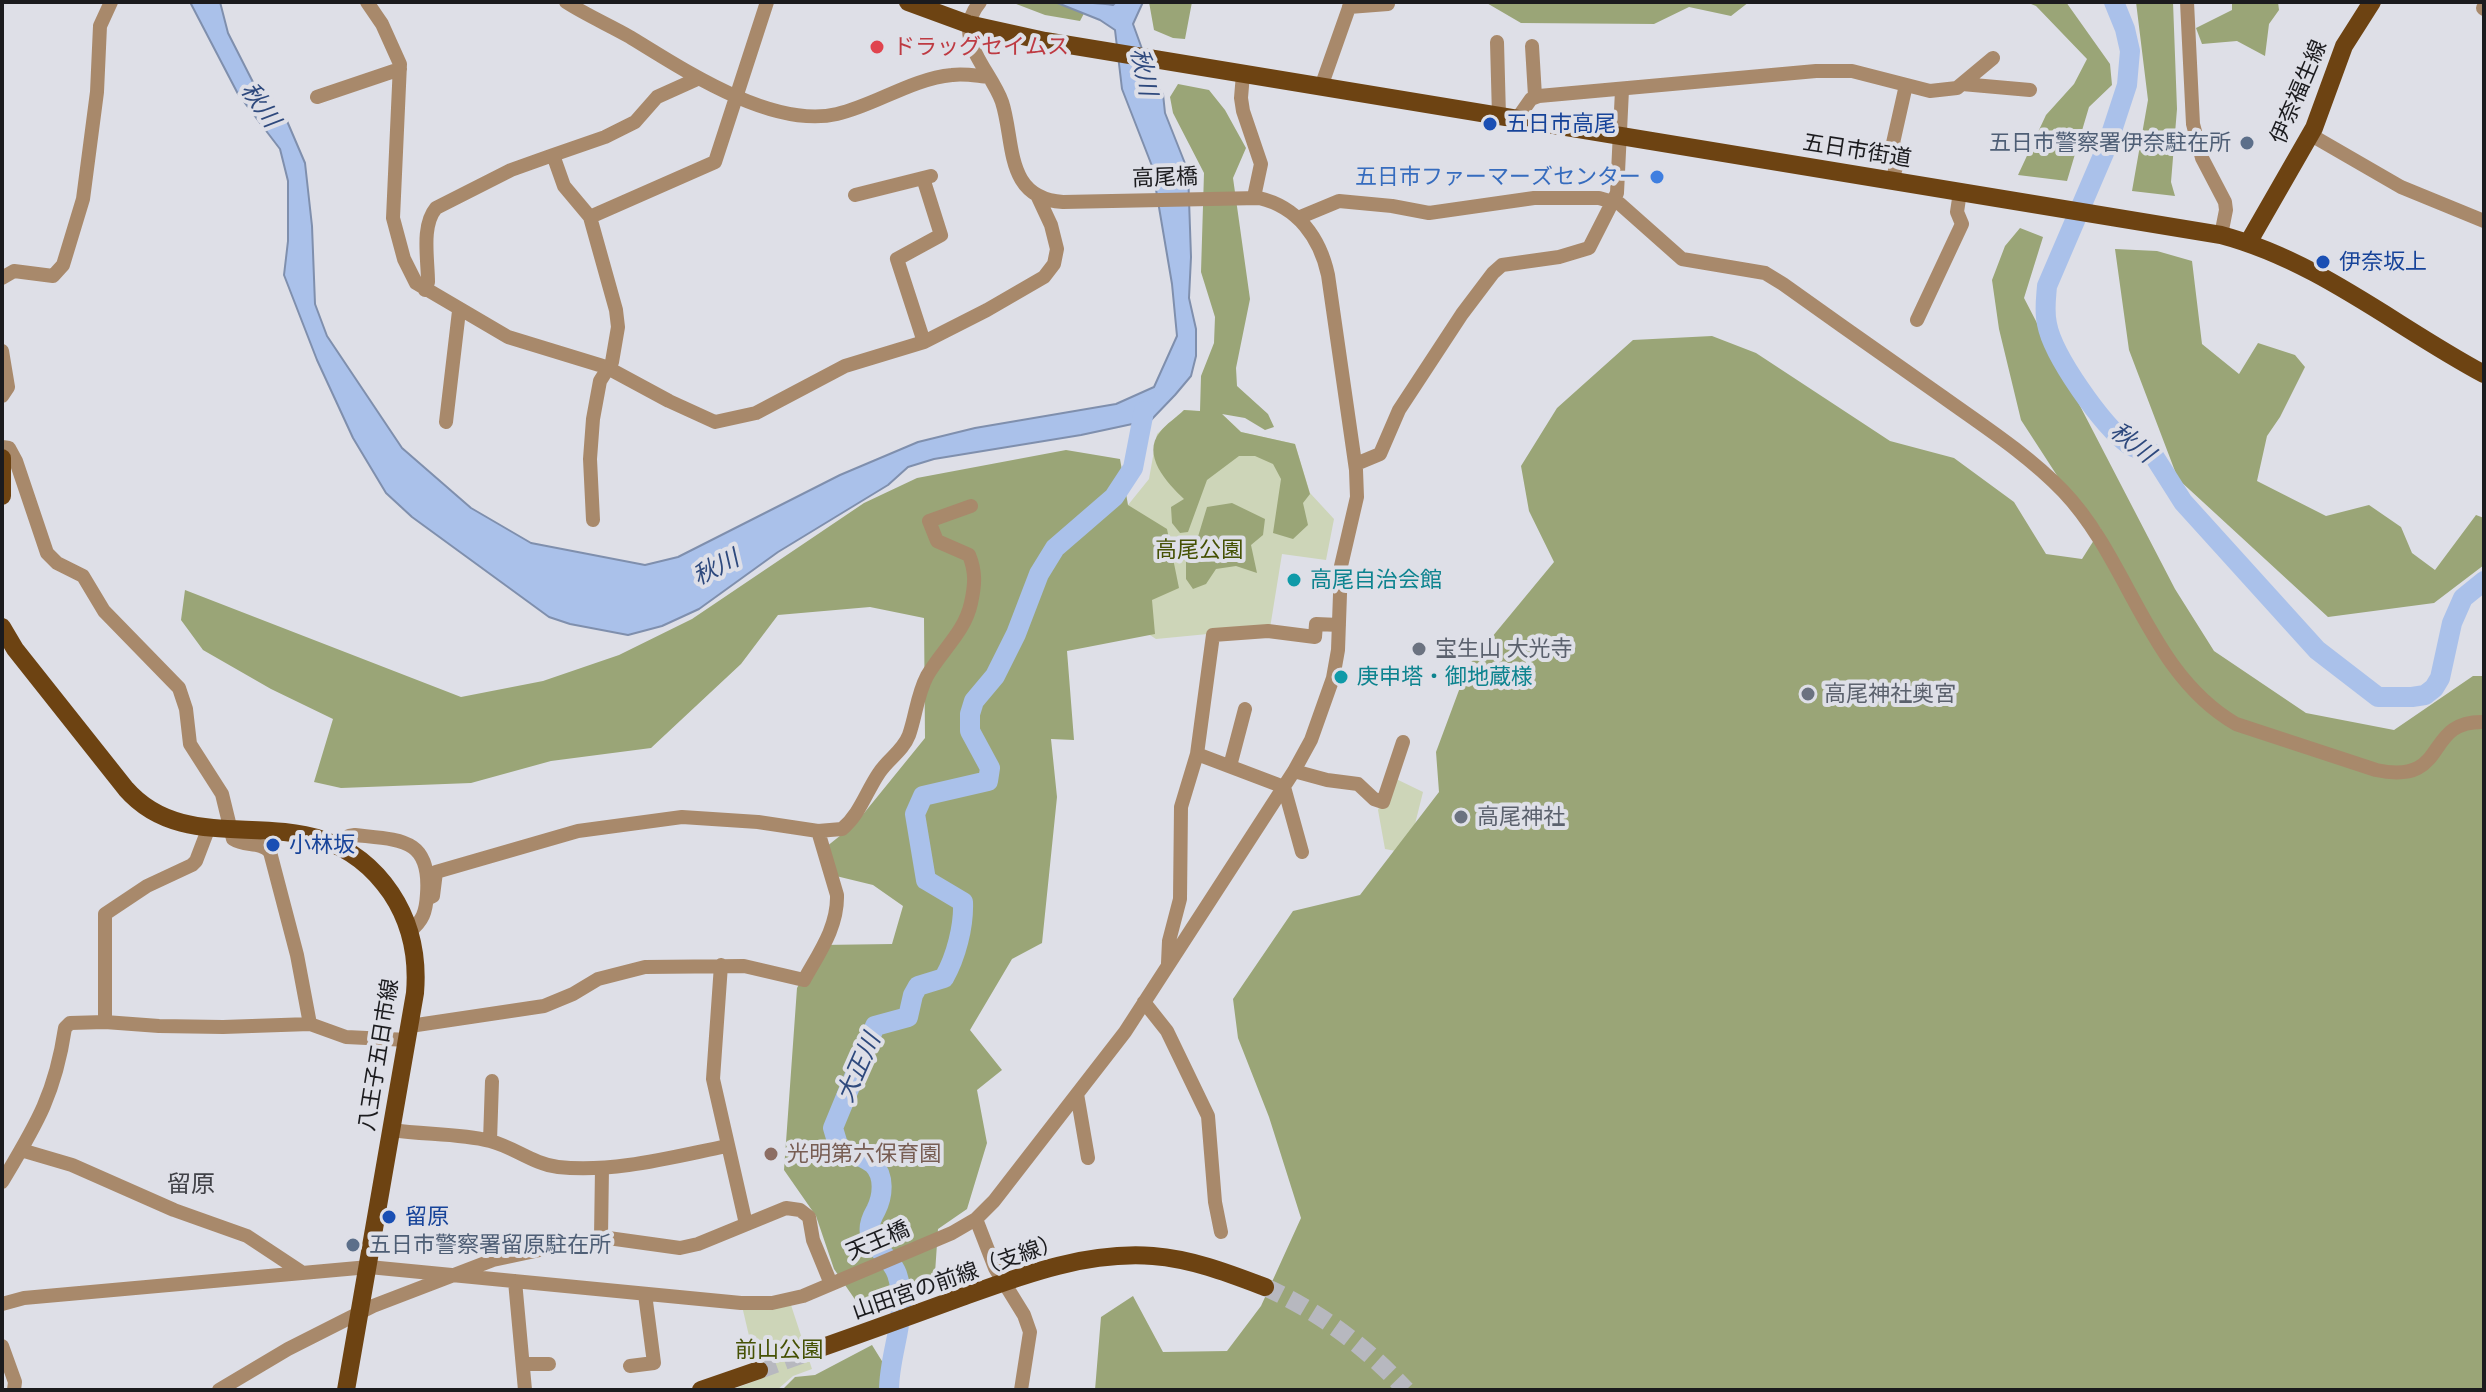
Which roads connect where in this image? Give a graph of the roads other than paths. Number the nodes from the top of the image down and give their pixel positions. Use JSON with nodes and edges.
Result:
{"nodes":[{"id":1,"x":111,"y":2,"type":"edge"},
{"id":2,"x":367,"y":2,"type":"edge"},
{"id":3,"x":566,"y":2,"type":"edge"},
{"id":4,"x":767,"y":2,"type":"edge"},
{"id":5,"x":908,"y":2,"type":"edge"},
{"id":6,"x":980,"y":2,"type":"edge"},
{"id":7,"x":2187,"y":2,"type":"edge"},
{"id":8,"x":2372,"y":2,"type":"edge"},
{"id":9,"x":1350,"y":4,"type":"edge"},
{"id":10,"x":1388,"y":4,"type":"edge"},
{"id":11,"x":968,"y":24,"type":"junction"},
{"id":12,"x":1497,"y":42,"type":"dead end"},
{"id":13,"x":1532,"y":46,"type":"dead end"},
{"id":14,"x":1993,"y":58,"type":"dead end"},
{"id":15,"x":400,"y":69,"type":"junction"},
{"id":16,"x":1243,"y":74,"type":"junction"},
{"id":17,"x":989,"y":77,"type":"junction"},
{"id":18,"x":697,"y":79,"type":"junction"},
{"id":19,"x":1962,"y":84,"type":"junction"},
{"id":20,"x":1906,"y":85,"type":"junction"},
{"id":21,"x":1321,"y":87,"type":"junction"},
{"id":22,"x":1622,"y":90,"type":"junction"},
{"id":23,"x":2030,"y":90,"type":"dead end"},
{"id":24,"x":736,"y":95,"type":"junction"},
{"id":25,"x":1535,"y":96,"type":"junction"},
{"id":26,"x":317,"y":97,"type":"dead end"},
{"id":27,"x":1508,"y":118,"type":"junction"},
{"id":28,"x":2311,"y":135,"type":"junction"},
{"id":29,"x":1621,"y":136,"type":"junction"},
{"id":30,"x":553,"y":155,"type":"junction"},
{"id":31,"x":1892,"y":181,"type":"junction"},
{"id":32,"x":1960,"y":192,"type":"junction"},
{"id":33,"x":855,"y":195,"type":"dead end"},
{"id":34,"x":1037,"y":195,"type":"junction"},
{"id":35,"x":1254,"y":197,"type":"junction"},
{"id":36,"x":1613,"y":202,"type":"junction"},
{"id":37,"x":590,"y":217,"type":"junction"},
{"id":38,"x":1298,"y":218,"type":"junction"},
{"id":39,"x":2484,"y":221,"type":"edge"},
{"id":40,"x":2221,"y":235,"type":"junction"},
{"id":41,"x":2248,"y":243,"type":"junction"},
{"id":42,"x":2,"y":278,"type":"edge"},
{"id":43,"x":425,"y":290,"type":"junction"},
{"id":44,"x":459,"y":311,"type":"junction"},
{"id":45,"x":1917,"y":320,"type":"dead end"},
{"id":46,"x":924,"y":342,"type":"junction"},
{"id":47,"x":2,"y":351,"type":"edge"},
{"id":48,"x":606,"y":367,"type":"junction"},
{"id":49,"x":2484,"y":374,"type":"edge"},
{"id":50,"x":2,"y":396,"type":"edge"},
{"id":51,"x":446,"y":422,"type":"dead end"},
{"id":52,"x":2,"y":447,"type":"edge"},
{"id":53,"x":2,"y":458,"type":"edge"},
{"id":54,"x":1356,"y":464,"type":"junction"},
{"id":55,"x":2,"y":478,"type":"edge"},
{"id":56,"x":2,"y":496,"type":"edge"},
{"id":57,"x":971,"y":506,"type":"dead end"},
{"id":58,"x":593,"y":520,"type":"dead end"},
{"id":59,"x":1339,"y":625,"type":"junction"},
{"id":60,"x":2,"y":627,"type":"edge"},
{"id":61,"x":1245,"y":709,"type":"dead end"},
{"id":62,"x":2484,"y":722,"type":"edge"},
{"id":63,"x":1403,"y":742,"type":"dead end"},
{"id":64,"x":1197,"y":754,"type":"junction"},
{"id":65,"x":1230,"y":766,"type":"junction"},
{"id":66,"x":1294,"y":771,"type":"junction"},
{"id":67,"x":1284,"y":787,"type":"junction"},
{"id":68,"x":209,"y":827,"type":"junction"},
{"id":69,"x":230,"y":828,"type":"junction"},
{"id":70,"x":818,"y":831,"type":"junction"},
{"id":71,"x":341,"y":848,"type":"junction"},
{"id":72,"x":1302,"y":852,"type":"dead end"},
{"id":73,"x":427,"y":899,"type":"junction"},
{"id":74,"x":409,"y":932,"type":"junction"},
{"id":75,"x":721,"y":965,"type":"junction"},
{"id":76,"x":1168,"y":965,"type":"junction"},
{"id":77,"x":1144,"y":1002,"type":"junction"},
{"id":78,"x":105,"y":1022,"type":"junction"},
{"id":79,"x":310,"y":1024,"type":"junction"},
{"id":80,"x":409,"y":1033,"type":"junction"},
{"id":81,"x":492,"y":1081,"type":"dead end"},
{"id":82,"x":1077,"y":1094,"type":"junction"},
{"id":83,"x":392,"y":1130,"type":"junction"},
{"id":84,"x":490,"y":1141,"type":"junction"},
{"id":85,"x":727,"y":1146,"type":"junction"},
{"id":86,"x":21,"y":1150,"type":"junction"},
{"id":87,"x":1088,"y":1158,"type":"dead end"},
{"id":88,"x":602,"y":1168,"type":"junction"},
{"id":89,"x":2,"y":1182,"type":"edge"},
{"id":90,"x":976,"y":1219,"type":"junction"},
{"id":91,"x":746,"y":1224,"type":"junction"},
{"id":92,"x":1221,"y":1232,"type":"dead end"},
{"id":93,"x":601,"y":1237,"type":"junction"},
{"id":94,"x":499,"y":1258,"type":"junction"},
{"id":95,"x":369,"y":1267,"type":"junction"},
{"id":96,"x":303,"y":1273,"type":"junction"},
{"id":97,"x":450,"y":1275,"type":"junction"},
{"id":98,"x":507,"y":1280,"type":"junction"},
{"id":99,"x":1004,"y":1282,"type":"junction"},
{"id":100,"x":831,"y":1284,"type":"junction"},
{"id":101,"x":1265,"y":1287,"type":"tunnel mouth"},
{"id":102,"x":645,"y":1294,"type":"junction"},
{"id":103,"x":2,"y":1304,"type":"edge"},
{"id":104,"x":361,"y":1313,"type":"junction"},
{"id":105,"x":2,"y":1346,"type":"edge"},
{"id":106,"x":806,"y":1353,"type":"tunnel mouth"},
{"id":107,"x":523,"y":1364,"type":"junction"},
{"id":108,"x":549,"y":1364,"type":"dead end"},
{"id":109,"x":630,"y":1366,"type":"dead end"},
{"id":110,"x":759,"y":1370,"type":"tunnel mouth"},
{"id":111,"x":14,"y":1390,"type":"edge"},
{"id":112,"x":219,"y":1390,"type":"edge"},
{"id":113,"x":346,"y":1390,"type":"edge"},
{"id":114,"x":525,"y":1390,"type":"edge"},
{"id":115,"x":701,"y":1390,"type":"edge"},
{"id":116,"x":1021,"y":1390,"type":"edge"}],
"edges":[{"from":1,"to":42,"type":"street"},
{"from":2,"to":15,"type":"street"},
{"from":3,"to":18,"type":"street"},
{"from":4,"to":24,"type":"street"},
{"from":5,"to":11,"type":"main road"},
{"from":6,"to":11,"type":"street"},
{"from":7,"to":40,"type":"street"},
{"from":8,"to":28,"type":"main road","name":"伊奈福生線"},
{"from":9,"to":10,"type":"street"},
{"from":9,"to":21,"type":"street"},
{"from":11,"to":16,"type":"main road","name":"五日市街道"},
{"from":11,"to":17,"type":"street"},
{"from":12,"to":27,"type":"street"},
{"from":13,"to":25,"type":"street"},
{"from":14,"to":19,"type":"street"},
{"from":15,"to":26,"type":"street"},
{"from":15,"to":43,"type":"street"},
{"from":16,"to":21,"type":"main road","name":"五日市街道"},
{"from":16,"to":35,"type":"street"},
{"from":17,"to":24,"type":"street"},
{"from":17,"to":34,"type":"street"},
{"from":18,"to":24,"type":"street"},
{"from":18,"to":30,"type":"street"},
{"from":19,"to":20,"type":"street"},
{"from":19,"to":23,"type":"street"},
{"from":20,"to":22,"type":"street"},
{"from":20,"to":31,"type":"street"},
{"from":21,"to":27,"type":"main road","name":"五日市街道"},
{"from":22,"to":25,"type":"street"},
{"from":22,"to":29,"type":"street"},
{"from":24,"to":37,"type":"street"},
{"from":25,"to":27,"type":"street"},
{"from":27,"to":29,"type":"main road","name":"五日市街道"},
{"from":28,"to":39,"type":"street"},
{"from":28,"to":41,"type":"main road","name":"伊奈福生線"},
{"from":29,"to":31,"type":"main road","name":"五日市街道"},
{"from":29,"to":36,"type":"street"},
{"from":30,"to":37,"type":"street"},
{"from":30,"to":43,"type":"street"},
{"from":31,"to":32,"type":"main road","name":"五日市街道"},
{"from":32,"to":40,"type":"main road","name":"五日市街道"},
{"from":32,"to":45,"type":"street"},
{"from":33,"to":46,"type":"street"},
{"from":34,"to":35,"type":"street","name":"高尾橋"},
{"from":34,"to":46,"type":"street"},
{"from":35,"to":38,"type":"street"},
{"from":36,"to":38,"type":"street"},
{"from":36,"to":54,"type":"street"},
{"from":36,"to":62,"type":"street"},
{"from":37,"to":48,"type":"street"},
{"from":38,"to":54,"type":"street","name":"天王橋"},
{"from":40,"to":41,"type":"main road","name":"五日市街道"},
{"from":41,"to":49,"type":"main road","name":"五日市街道"},
{"from":43,"to":44,"type":"street"},
{"from":44,"to":48,"type":"street"},
{"from":44,"to":51,"type":"street"},
{"from":46,"to":48,"type":"street"},
{"from":47,"to":50,"type":"street"},
{"from":48,"to":58,"type":"street"},
{"from":52,"to":69,"type":"street"},
{"from":53,"to":55,"type":"main road"},
{"from":54,"to":59,"type":"street","name":"天王橋"},
{"from":55,"to":56,"type":"main road"},
{"from":57,"to":70,"type":"street"},
{"from":59,"to":64,"type":"street"},
{"from":59,"to":66,"type":"street","name":"天王橋"},
{"from":60,"to":68,"type":"main road","name":"八王子五日市線"},
{"from":61,"to":65,"type":"street"},
{"from":63,"to":66,"type":"street"},
{"from":64,"to":65,"type":"street"},
{"from":64,"to":76,"type":"street"},
{"from":65,"to":67,"type":"street"},
{"from":66,"to":67,"type":"street","name":"天王橋"},
{"from":67,"to":72,"type":"street"},
{"from":67,"to":76,"type":"street","name":"天王橋"},
{"from":68,"to":69,"type":"main road","name":"八王子五日市線"},
{"from":68,"to":78,"type":"street"},
{"from":69,"to":71,"type":"main road","name":"八王子五日市線"},
{"from":69,"to":79,"type":"street"},
{"from":70,"to":73,"type":"street"},
{"from":70,"to":75,"type":"street"},
{"from":71,"to":73,"type":"street"},
{"from":71,"to":74,"type":"main road","name":"八王子五日市線"},
{"from":73,"to":74,"type":"street"},
{"from":74,"to":80,"type":"main road","name":"八王子五日市線"},
{"from":75,"to":80,"type":"street"},
{"from":75,"to":85,"type":"street"},
{"from":76,"to":77,"type":"street","name":"天王橋"},
{"from":77,"to":82,"type":"street","name":"天王橋"},
{"from":77,"to":92,"type":"street"},
{"from":78,"to":79,"type":"street"},
{"from":78,"to":86,"type":"street"},
{"from":79,"to":80,"type":"street"},
{"from":80,"to":83,"type":"main road","name":"八王子五日市線"},
{"from":81,"to":84,"type":"street"},
{"from":82,"to":87,"type":"street"},
{"from":82,"to":90,"type":"street","name":"天王橋"},
{"from":83,"to":84,"type":"street"},
{"from":83,"to":95,"type":"main road","name":"八王子五日市線"},
{"from":84,"to":88,"type":"street"},
{"from":85,"to":88,"type":"street"},
{"from":85,"to":91,"type":"street"},
{"from":86,"to":89,"type":"street"},
{"from":86,"to":96,"type":"street"},
{"from":88,"to":93,"type":"street"},
{"from":90,"to":99,"type":"street"},
{"from":90,"to":100,"type":"street","name":"天王橋"},
{"from":91,"to":93,"type":"street"},
{"from":91,"to":100,"type":"street"},
{"from":93,"to":94,"type":"street"},
{"from":94,"to":97,"type":"street"},
{"from":94,"to":98,"type":"street"},
{"from":95,"to":96,"type":"street","name":"天王橋"},
{"from":95,"to":97,"type":"street","name":"天王橋"},
{"from":95,"to":104,"type":"main road","name":"八王子五日市線"},
{"from":96,"to":103,"type":"street","name":"天王橋"},
{"from":97,"to":98,"type":"street","name":"天王橋"},
{"from":97,"to":104,"type":"street"},
{"from":98,"to":102,"type":"street","name":"天王橋"},
{"from":98,"to":107,"type":"street"},
{"from":99,"to":101,"type":"main road","name":"山田宮の前線（支線）"},
{"from":99,"to":106,"type":"main road","name":"山田宮の前線（支線）"},
{"from":99,"to":116,"type":"street"},
{"from":100,"to":102,"type":"street","name":"天王橋"},
{"from":102,"to":109,"type":"street"},
{"from":104,"to":112,"type":"street"},
{"from":104,"to":113,"type":"main road","name":"八王子五日市線"},
{"from":105,"to":111,"type":"street"},
{"from":107,"to":108,"type":"street"},
{"from":107,"to":114,"type":"street"},
{"from":110,"to":115,"type":"main road"}]}
